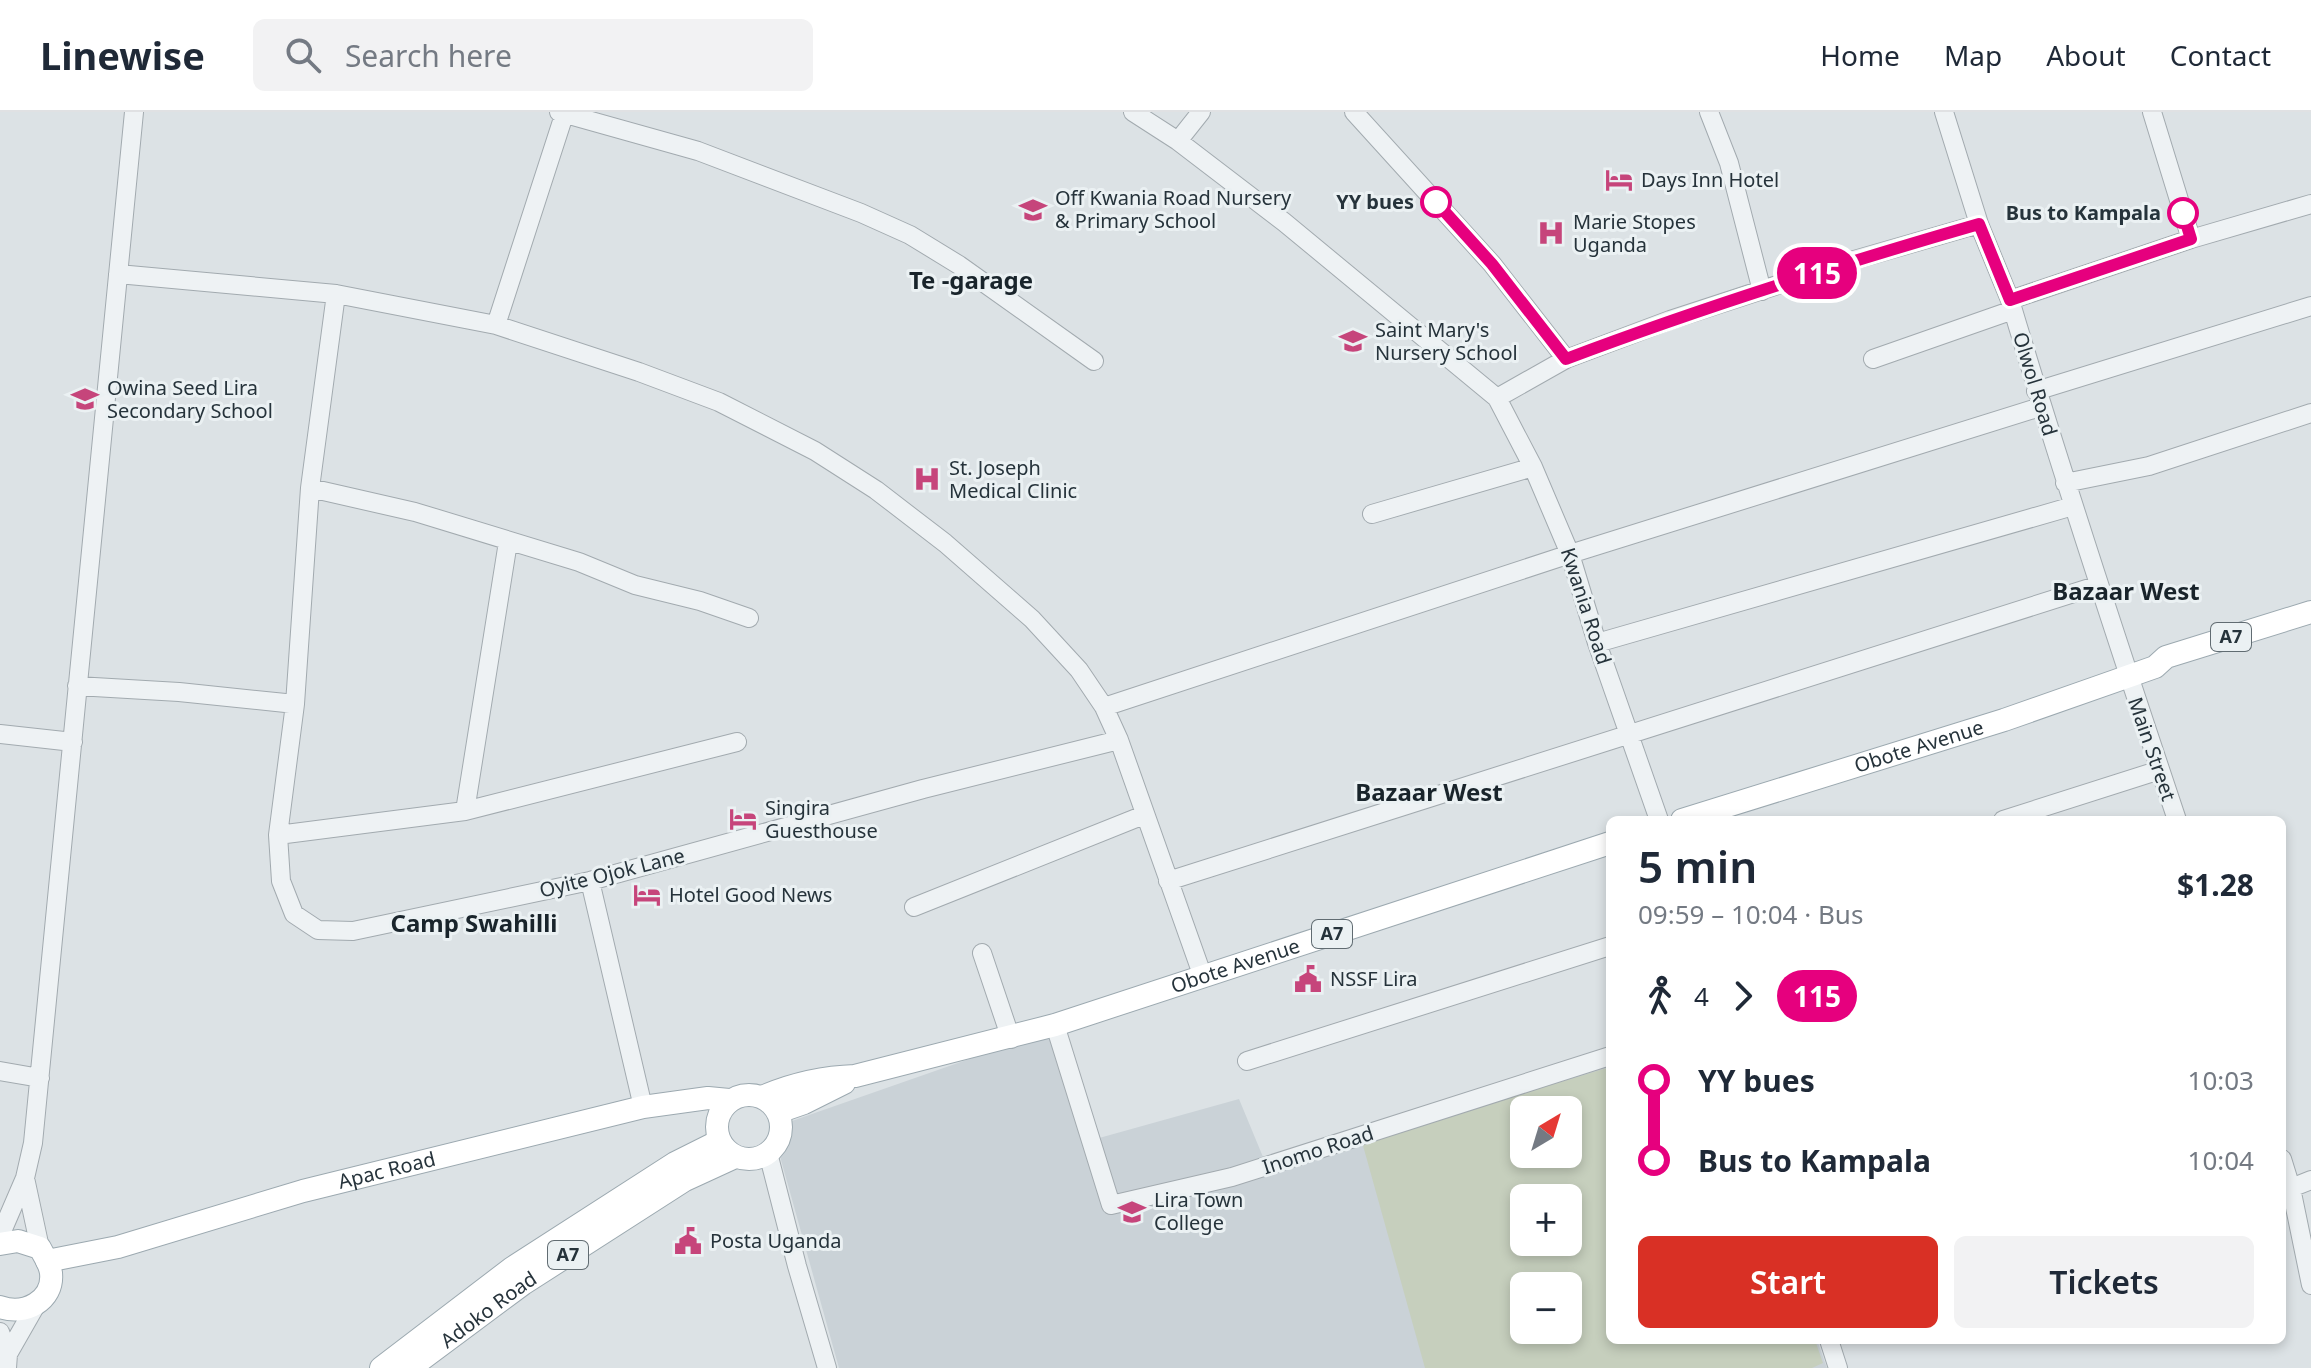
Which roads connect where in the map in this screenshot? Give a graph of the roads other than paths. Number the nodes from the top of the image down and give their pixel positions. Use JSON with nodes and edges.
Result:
{"nodes":[{"id":1,"x":1133,"y":112,"type":"edge"},
{"id":2,"x":1201,"y":112,"type":"edge"},
{"id":3,"x":1354,"y":112,"type":"edge"},
{"id":4,"x":1709,"y":112,"type":"edge"},
{"id":5,"x":1944,"y":112,"type":"edge"},
{"id":6,"x":2152,"y":112,"type":"edge"},
{"id":7,"x":563,"y":113,"type":"edge"},
{"id":8,"x":130,"y":114,"type":"edge"},
{"id":9,"x":1178,"y":141,"type":"junction"},
{"id":10,"x":2311,"y":204,"type":"edge"},
{"id":11,"x":1979,"y":224,"type":"junction"},
{"id":12,"x":2191,"y":239,"type":"junction"},
{"id":13,"x":118,"y":274,"type":"junction"},
{"id":14,"x":1762,"y":291,"type":"junction"},
{"id":15,"x":336,"y":294,"type":"junction"},
{"id":16,"x":2011,"y":305,"type":"junction"},
{"id":17,"x":2311,"y":306,"type":"edge"},
{"id":18,"x":496,"y":325,"type":"junction"},
{"id":19,"x":1566,"y":359,"type":"junction"},
{"id":20,"x":1873,"y":359,"type":"dead end"},
{"id":21,"x":1094,"y":361,"type":"dead end"},
{"id":22,"x":1497,"y":398,"type":"junction"},
{"id":23,"x":2038,"y":399,"type":"junction"},
{"id":24,"x":2311,"y":413,"type":"edge"},
{"id":25,"x":1533,"y":467,"type":"junction"},
{"id":26,"x":2065,"y":483,"type":"junction"},
{"id":27,"x":310,"y":488,"type":"junction"},
{"id":28,"x":2073,"y":506,"type":"junction"},
{"id":29,"x":1372,"y":514,"type":"dead end"},
{"id":30,"x":508,"y":542,"type":"junction"},
{"id":31,"x":1570,"y":554,"type":"junction"},
{"id":32,"x":2099,"y":585,"type":"junction"},
{"id":33,"x":2311,"y":612,"type":"edge"},
{"id":34,"x":749,"y":618,"type":"dead end"},
{"id":35,"x":2311,"y":624,"type":"edge"},
{"id":36,"x":1597,"y":643,"type":"junction"},
{"id":37,"x":2155,"y":667,"type":"junction"},
{"id":38,"x":2127,"y":677,"type":"junction"},
{"id":39,"x":77,"y":686,"type":"junction"},
{"id":40,"x":295,"y":704,"type":"junction"},
{"id":41,"x":1104,"y":707,"type":"junction"},
{"id":42,"x":0,"y":734,"type":"edge"},
{"id":43,"x":1628,"y":735,"type":"junction"},
{"id":44,"x":1119,"y":740,"type":"junction"},
{"id":45,"x":73,"y":742,"type":"junction"},
{"id":46,"x":737,"y":742,"type":"dead end"},
{"id":47,"x":2160,"y":770,"type":"junction"},
{"id":48,"x":465,"y":811,"type":"junction"},
{"id":49,"x":1144,"y":815,"type":"junction"},
{"id":50,"x":1658,"y":816,"type":"edge"},
{"id":51,"x":1695,"y":816,"type":"edge"},
{"id":52,"x":2016,"y":816,"type":"edge"},
{"id":53,"x":2176,"y":816,"type":"edge"},
{"id":54,"x":278,"y":835,"type":"junction"},
{"id":55,"x":1606,"y":844,"type":"edge"},
{"id":56,"x":590,"y":881,"type":"junction"},
{"id":57,"x":1168,"y":881,"type":"junction"},
{"id":58,"x":914,"y":907,"type":"dead end"},
{"id":59,"x":1606,"y":947,"type":"edge"},
{"id":60,"x":982,"y":953,"type":"dead end"},
{"id":61,"x":1203,"y":977,"type":"junction"},
{"id":62,"x":1055,"y":1025,"type":"junction"},
{"id":63,"x":1011,"y":1039,"type":"junction"},
{"id":64,"x":1606,"y":1057,"type":"edge"},
{"id":65,"x":1247,"y":1061,"type":"dead end"},
{"id":66,"x":0,"y":1071,"type":"edge"},
{"id":67,"x":40,"y":1078,"type":"junction"},
{"id":68,"x":729,"y":1100,"type":"junction"},
{"id":69,"x":770,"y":1105,"type":"junction"},
{"id":70,"x":643,"y":1107,"type":"junction"},
{"id":71,"x":727,"y":1149,"type":"junction"},
{"id":72,"x":768,"y":1153,"type":"junction"},
{"id":73,"x":2286,"y":1172,"type":"edge"},
{"id":74,"x":25,"y":1178,"type":"junction"},
{"id":75,"x":2311,"y":1180,"type":"edge"},
{"id":76,"x":2291,"y":1188,"type":"junction"},
{"id":77,"x":0,"y":1236,"type":"edge"},
{"id":78,"x":0,"y":1244,"type":"edge"},
{"id":79,"x":44,"y":1255,"type":"junction"},
{"id":80,"x":2311,"y":1285,"type":"edge"},
{"id":81,"x":36,"y":1305,"type":"junction"},
{"id":82,"x":0,"y":1307,"type":"edge"},
{"id":83,"x":0,"y":1332,"type":"edge"},
{"id":84,"x":1829,"y":1344,"type":"edge"},
{"id":85,"x":8,"y":1361,"type":"edge"},
{"id":86,"x":396,"y":1363,"type":"edge"},
{"id":87,"x":1831,"y":1365,"type":"edge"},
{"id":88,"x":827,"y":1368,"type":"edge"}],
"edges":[{"from":1,"to":9,"type":"street"},
{"from":2,"to":9,"type":"street"},
{"from":3,"to":19,"type":"street"},
{"from":4,"to":14,"type":"street"},
{"from":5,"to":11,"type":"street"},
{"from":6,"to":12,"type":"street"},
{"from":7,"to":18,"type":"street"},
{"from":7,"to":21,"type":"street"},
{"from":8,"to":13,"type":"street"},
{"from":9,"to":22,"type":"street"},
{"from":10,"to":12,"type":"street"},
{"from":11,"to":14,"type":"street"},
{"from":11,"to":16,"type":"street"},
{"from":12,"to":16,"type":"street"},
{"from":13,"to":15,"type":"street"},
{"from":13,"to":39,"type":"street"},
{"from":14,"to":19,"type":"street"},
{"from":15,"to":18,"type":"street"},
{"from":15,"to":27,"type":"street","name":"Oyite Ojok Lane"},
{"from":16,"to":20,"type":"street"},
{"from":16,"to":23,"type":"street","name":"Olwol Road"},
{"from":17,"to":23,"type":"street"},
{"from":18,"to":41,"type":"street"},
{"from":19,"to":22,"type":"street"},
{"from":22,"to":25,"type":"street","name":"Kwania Road"},
{"from":23,"to":26,"type":"street","name":"Olwol Road"},
{"from":23,"to":31,"type":"street"},
{"from":24,"to":26,"type":"street"},
{"from":25,"to":29,"type":"street"},
{"from":25,"to":31,"type":"street","name":"Kwania Road"},
{"from":26,"to":28,"type":"street","name":"Olwol Road"},
{"from":27,"to":30,"type":"street"},
{"from":27,"to":40,"type":"street","name":"Oyite Ojok Lane"},
{"from":28,"to":32,"type":"street","name":"Olwol Road"},
{"from":28,"to":36,"type":"street"},
{"from":30,"to":34,"type":"street"},
{"from":30,"to":48,"type":"street"},
{"from":31,"to":36,"type":"street","name":"Kwania Road"},
{"from":31,"to":41,"type":"street"},
{"from":32,"to":38,"type":"street","name":"Olwol Road"},
{"from":32,"to":43,"type":"street"},
{"from":33,"to":37,"type":"main road","name":"Obote Avenue","number":"A7"},
{"from":35,"to":37,"type":"main road","name":"Obote Avenue","number":"A7"},
{"from":36,"to":43,"type":"street","name":"Kwania Road"},
{"from":37,"to":38,"type":"main road","name":"Obote Avenue","number":"A7"},
{"from":38,"to":47,"type":"street","name":"Main Street"},
{"from":38,"to":51,"type":"main road","name":"Obote Avenue","number":"A7"},
{"from":39,"to":40,"type":"street"},
{"from":39,"to":45,"type":"street"},
{"from":40,"to":54,"type":"street","name":"Oyite Ojok Lane"},
{"from":41,"to":44,"type":"street"},
{"from":42,"to":45,"type":"street"},
{"from":43,"to":50,"type":"street","name":"Kwania Road"},
{"from":43,"to":57,"type":"street"},
{"from":44,"to":49,"type":"street"},
{"from":44,"to":56,"type":"street","name":"Oyite Ojok Lane"},
{"from":45,"to":67,"type":"street"},
{"from":46,"to":48,"type":"street"},
{"from":47,"to":52,"type":"street"},
{"from":47,"to":53,"type":"street","name":"Main Street"},
{"from":48,"to":54,"type":"street"},
{"from":49,"to":57,"type":"street"},
{"from":49,"to":58,"type":"street"},
{"from":54,"to":56,"type":"street","name":"Oyite Ojok Lane"},
{"from":55,"to":61,"type":"main road","name":"Obote Avenue","number":"A7"},
{"from":56,"to":70,"type":"street"},
{"from":57,"to":61,"type":"street"},
{"from":59,"to":65,"type":"street"},
{"from":60,"to":63,"type":"street"},
{"from":61,"to":62,"type":"main road","name":"Obote Avenue","number":"A7"},
{"from":62,"to":63,"type":"main road","name":"Obote Avenue","number":"A7"},
{"from":62,"to":64,"type":"street","name":"Inomo Road"},
{"from":63,"to":69,"type":"main road","name":"Obote Avenue","number":"A7"},
{"from":66,"to":67,"type":"street"},
{"from":67,"to":74,"type":"street"},
{"from":68,"to":69,"type":"main road","number":"A7"},
{"from":68,"to":70,"type":"main road","name":"Apac Road"},
{"from":68,"to":71,"type":"main road"},
{"from":69,"to":72,"type":"main road"},
{"from":70,"to":79,"type":"main road","name":"Apac Road"},
{"from":71,"to":72,"type":"main road","number":"A7"},
{"from":71,"to":86,"type":"main road","name":"Adoko Road","number":"A7"},
{"from":72,"to":88,"type":"street"},
{"from":73,"to":76,"type":"street"},
{"from":74,"to":77,"type":"street"},
{"from":74,"to":79,"type":"street"},
{"from":75,"to":76,"type":"street"},
{"from":76,"to":80,"type":"street"},
{"from":78,"to":79,"type":"main road","name":"Apac Road"},
{"from":79,"to":81,"type":"main road"},
{"from":81,"to":82,"type":"main road"},
{"from":81,"to":85,"type":"street"},
{"from":83,"to":85,"type":"street"},
{"from":84,"to":87,"type":"street"}]}
